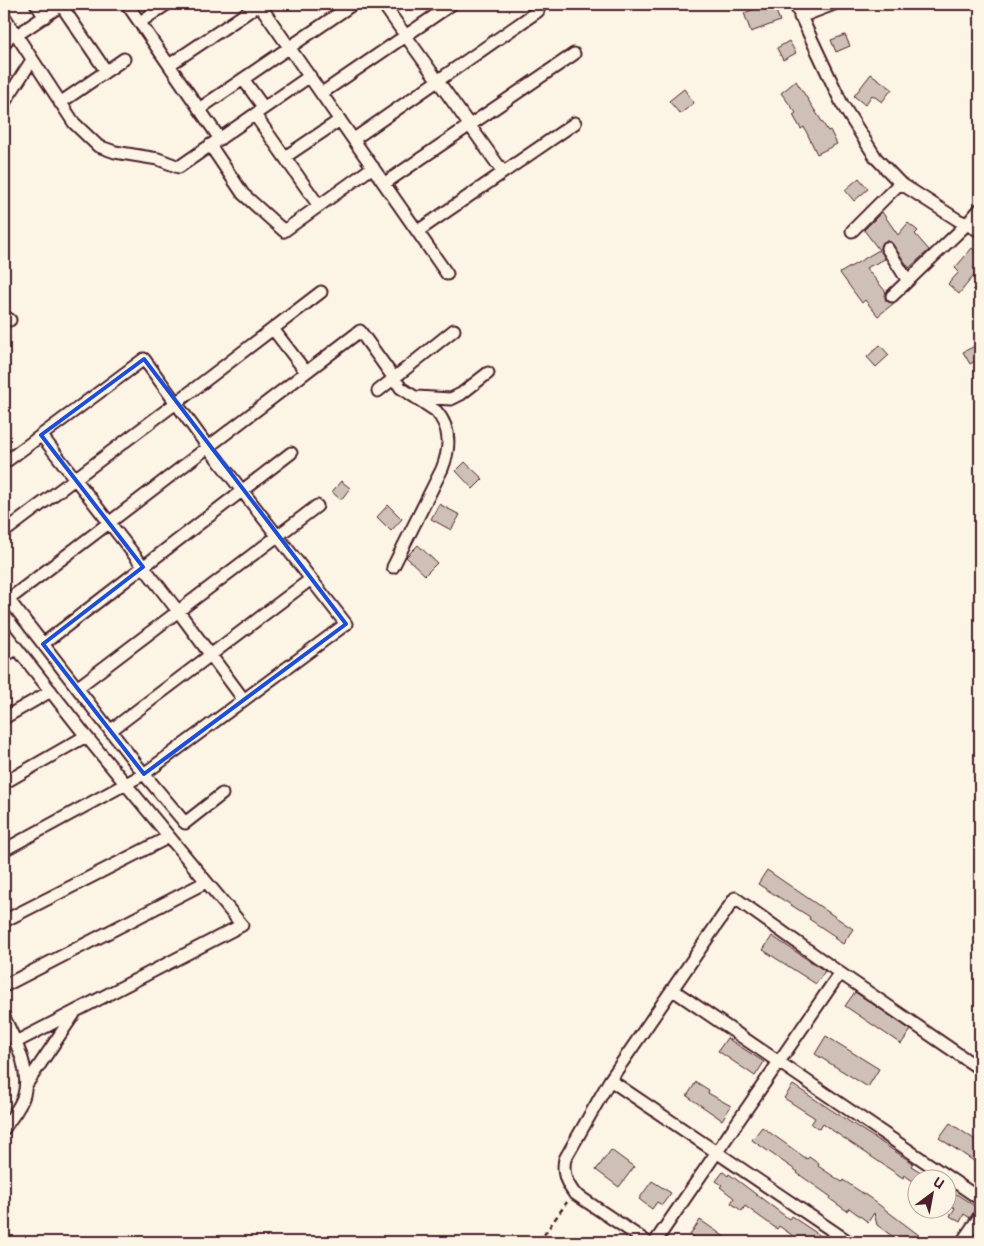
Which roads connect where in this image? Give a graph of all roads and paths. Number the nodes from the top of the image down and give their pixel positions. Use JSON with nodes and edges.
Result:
{"nodes":[{"id":1,"x":36,"y":4,"type":"edge"},
{"id":2,"x":62,"y":4,"type":"edge"},
{"id":3,"x":127,"y":4,"type":"edge"},
{"id":4,"x":167,"y":4,"type":"edge"},
{"id":5,"x":260,"y":4,"type":"edge"},
{"id":6,"x":353,"y":4,"type":"edge"},
{"id":7,"x":383,"y":4,"type":"edge"},
{"id":8,"x":452,"y":4,"type":"edge"},
{"id":9,"x":795,"y":4,"type":"edge"},
{"id":10,"x":834,"y":4,"type":"edge"},
{"id":11,"x":538,"y":11,"type":"dead end"},
{"id":12,"x":4,"y":16,"type":"edge"},
{"id":13,"x":45,"y":17,"type":"junction"},
{"id":14,"x":800,"y":17,"type":"junction"},
{"id":15,"x":140,"y":22,"type":"junction"},
{"id":16,"x":15,"y":32,"type":"junction"},
{"id":17,"x":406,"y":36,"type":"junction"},
{"id":18,"x":4,"y":45,"type":"edge"},
{"id":19,"x":288,"y":47,"type":"junction"},
{"id":20,"x":574,"y":54,"type":"dead end"},
{"id":21,"x":124,"y":59,"type":"dead end"},
{"id":22,"x":32,"y":60,"type":"junction"},
{"id":23,"x":169,"y":65,"type":"junction"},
{"id":24,"x":106,"y":71,"type":"junction"},
{"id":25,"x":310,"y":76,"type":"junction"},
{"id":26,"x":243,"y":79,"type":"junction"},
{"id":27,"x":438,"y":81,"type":"junction"},
{"id":28,"x":322,"y":93,"type":"junction"},
{"id":29,"x":4,"y":103,"type":"edge"},
{"id":30,"x":60,"y":103,"type":"junction"},
{"id":31,"x":200,"y":109,"type":"junction"},
{"id":32,"x":259,"y":111,"type":"junction"},
{"id":33,"x":340,"y":120,"type":"junction"},
{"id":34,"x":575,"y":123,"type":"dead end"},
{"id":35,"x":470,"y":125,"type":"junction"},
{"id":36,"x":354,"y":140,"type":"junction"},
{"id":37,"x":215,"y":142,"type":"junction"},
{"id":38,"x":285,"y":157,"type":"junction"},
{"id":39,"x":373,"y":167,"type":"junction"},
{"id":40,"x":503,"y":172,"type":"junction"},
{"id":41,"x":384,"y":183,"type":"junction"},
{"id":42,"x":900,"y":183,"type":"junction"},
{"id":43,"x":319,"y":206,"type":"junction"},
{"id":44,"x":980,"y":209,"type":"edge"},
{"id":45,"x":967,"y":224,"type":"junction"},
{"id":46,"x":418,"y":231,"type":"junction"},
{"id":47,"x":852,"y":231,"type":"dead end"},
{"id":48,"x":980,"y":231,"type":"edge"},
{"id":49,"x":887,"y":248,"type":"dead end"},
{"id":50,"x":448,"y":274,"type":"dead end"},
{"id":51,"x":908,"y":280,"type":"junction"},
{"id":52,"x":321,"y":292,"type":"dead end"},
{"id":53,"x":892,"y":296,"type":"dead end"},
{"id":54,"x":273,"y":328,"type":"junction"},
{"id":55,"x":454,"y":330,"type":"dead end"},
{"id":56,"x":306,"y":372,"type":"junction"},
{"id":57,"x":488,"y":373,"type":"dead end"},
{"id":58,"x":395,"y":377,"type":"junction"},
{"id":59,"x":378,"y":391,"type":"dead end"},
{"id":60,"x":414,"y":397,"type":"junction"},
{"id":61,"x":176,"y":403,"type":"junction"},
{"id":62,"x":41,"y":435,"type":"junction"},
{"id":63,"x":208,"y":447,"type":"junction"},
{"id":64,"x":291,"y":454,"type":"dead end"},
{"id":65,"x":4,"y":463,"type":"edge"},
{"id":66,"x":75,"y":479,"type":"junction"},
{"id":67,"x":243,"y":491,"type":"junction"},
{"id":68,"x":317,"y":506,"type":"dead end"},
{"id":69,"x":108,"y":523,"type":"junction"},
{"id":70,"x":4,"y":532,"type":"edge"},
{"id":71,"x":278,"y":536,"type":"junction"},
{"id":72,"x":143,"y":567,"type":"junction"},
{"id":73,"x":393,"y":567,"type":"dead end"},
{"id":74,"x":311,"y":579,"type":"junction"},
{"id":75,"x":6,"y":596,"type":"edge"},
{"id":76,"x":178,"y":612,"type":"junction"},
{"id":77,"x":4,"y":632,"type":"edge"},
{"id":78,"x":42,"y":644,"type":"junction"},
{"id":79,"x":17,"y":649,"type":"junction"},
{"id":80,"x":4,"y":656,"type":"edge"},
{"id":81,"x":210,"y":656,"type":"junction"},
{"id":82,"x":77,"y":688,"type":"junction"},
{"id":83,"x":51,"y":691,"type":"junction"},
{"id":84,"x":244,"y":700,"type":"junction"},
{"id":85,"x":4,"y":718,"type":"edge"},
{"id":86,"x":110,"y":731,"type":"junction"},
{"id":87,"x":86,"y":736,"type":"junction"},
{"id":88,"x":144,"y":774,"type":"junction"},
{"id":89,"x":4,"y":783,"type":"edge"},
{"id":90,"x":125,"y":783,"type":"junction"},
{"id":91,"x":222,"y":794,"type":"dead end"},
{"id":92,"x":169,"y":837,"type":"junction"},
{"id":93,"x":4,"y":850,"type":"edge"},
{"id":94,"x":206,"y":882,"type":"junction"},
{"id":95,"x":4,"y":921,"type":"edge"},
{"id":96,"x":840,"y":973,"type":"junction"},
{"id":97,"x":4,"y":986,"type":"edge"},
{"id":98,"x":673,"y":990,"type":"junction"},
{"id":99,"x":76,"y":1010,"type":"junction"},
{"id":100,"x":4,"y":1017,"type":"edge"},
{"id":101,"x":16,"y":1042,"type":"junction"},
{"id":102,"x":778,"y":1062,"type":"junction"},
{"id":103,"x":980,"y":1069,"type":"edge"},
{"id":104,"x":610,"y":1080,"type":"junction"},
{"id":105,"x":25,"y":1086,"type":"junction"},
{"id":106,"x":4,"y":1129,"type":"edge"},
{"id":107,"x":717,"y":1154,"type":"junction"},
{"id":108,"x":574,"y":1193,"type":"junction"},
{"id":109,"x":980,"y":1199,"type":"edge"},
{"id":110,"x":980,"y":1216,"type":"edge"},
{"id":111,"x":538,"y":1242,"type":"edge"},
{"id":112,"x":647,"y":1242,"type":"edge"},
{"id":113,"x":655,"y":1242,"type":"edge"},
{"id":114,"x":849,"y":1242,"type":"edge"},
{"id":115,"x":962,"y":1242,"type":"edge"}],
"edges":[{"from":1,"to":13,"type":"street"},
{"from":2,"to":13,"type":"street"},
{"from":2,"to":24,"type":"street"},
{"from":3,"to":15,"type":"street"},
{"from":4,"to":15,"type":"street"},
{"from":5,"to":19,"type":"street"},
{"from":5,"to":23,"type":"street"},
{"from":6,"to":19,"type":"street"},
{"from":7,"to":17,"type":"street"},
{"from":8,"to":17,"type":"street"},
{"from":9,"to":14,"type":"street"},
{"from":10,"to":14,"type":"street"},
{"from":11,"to":27,"type":"street"},
{"from":12,"to":16,"type":"street"},
{"from":13,"to":16,"type":"street"},
{"from":14,"to":42,"type":"street"},
{"from":15,"to":23,"type":"street"},
{"from":16,"to":18,"type":"street"},
{"from":16,"to":22,"type":"street"},
{"from":17,"to":27,"type":"street"},
{"from":17,"to":28,"type":"street"},
{"from":19,"to":25,"type":"street"},
{"from":19,"to":26,"type":"street"},
{"from":20,"to":35,"type":"street"},
{"from":21,"to":24,"type":"street"},
{"from":22,"to":29,"type":"street"},
{"from":22,"to":30,"type":"street"},
{"from":23,"to":31,"type":"street"},
{"from":24,"to":30,"type":"street"},
{"from":25,"to":28,"type":"street"},
{"from":25,"to":32,"type":"street"},
{"from":26,"to":31,"type":"street"},
{"from":26,"to":32,"type":"street"},
{"from":27,"to":35,"type":"street"},
{"from":27,"to":36,"type":"street"},
{"from":28,"to":33,"type":"street"},
{"from":30,"to":37,"type":"street"},
{"from":31,"to":37,"type":"street"},
{"from":32,"to":37,"type":"street"},
{"from":32,"to":38,"type":"street"},
{"from":33,"to":36,"type":"street"},
{"from":33,"to":38,"type":"street"},
{"from":34,"to":40,"type":"street"},
{"from":35,"to":40,"type":"street"},
{"from":35,"to":41,"type":"street"},
{"from":36,"to":39,"type":"street"},
{"from":37,"to":43,"type":"street"},
{"from":38,"to":43,"type":"street"},
{"from":39,"to":41,"type":"street"},
{"from":39,"to":43,"type":"street"},
{"from":40,"to":46,"type":"street"},
{"from":41,"to":46,"type":"street"},
{"from":42,"to":45,"type":"street"},
{"from":42,"to":47,"type":"street"},
{"from":44,"to":45,"type":"street"},
{"from":45,"to":48,"type":"street"},
{"from":45,"to":51,"type":"street"},
{"from":46,"to":50,"type":"street"},
{"from":49,"to":51,"type":"street"},
{"from":51,"to":53,"type":"street"},
{"from":52,"to":54,"type":"street"},
{"from":54,"to":56,"type":"street"},
{"from":54,"to":61,"type":"street"},
{"from":55,"to":58,"type":"street"},
{"from":56,"to":58,"type":"street"},
{"from":56,"to":63,"type":"street"},
{"from":57,"to":60,"type":"street"},
{"from":58,"to":59,"type":"street"},
{"from":58,"to":60,"type":"street"},
{"from":60,"to":73,"type":"street"},
{"from":61,"to":62,"type":"street"},
{"from":61,"to":63,"type":"street"},
{"from":61,"to":66,"type":"street"},
{"from":62,"to":65,"type":"street"},
{"from":62,"to":66,"type":"street"},
{"from":63,"to":67,"type":"street"},
{"from":63,"to":69,"type":"street"},
{"from":64,"to":67,"type":"street"},
{"from":66,"to":69,"type":"street"},
{"from":66,"to":70,"type":"street"},
{"from":67,"to":71,"type":"street"},
{"from":67,"to":72,"type":"street"},
{"from":68,"to":71,"type":"street"},
{"from":69,"to":72,"type":"street"},
{"from":69,"to":75,"type":"street"},
{"from":71,"to":74,"type":"street"},
{"from":71,"to":76,"type":"street"},
{"from":72,"to":76,"type":"street"},
{"from":72,"to":78,"type":"street"},
{"from":74,"to":81,"type":"street"},
{"from":74,"to":84,"type":"street"},
{"from":75,"to":78,"type":"street"},
{"from":76,"to":81,"type":"street"},
{"from":76,"to":82,"type":"street"},
{"from":77,"to":79,"type":"street"},
{"from":78,"to":82,"type":"street"},
{"from":79,"to":80,"type":"street"},
{"from":79,"to":83,"type":"street"},
{"from":81,"to":84,"type":"street"},
{"from":81,"to":86,"type":"street"},
{"from":82,"to":86,"type":"street"},
{"from":83,"to":85,"type":"street"},
{"from":83,"to":87,"type":"street"},
{"from":84,"to":88,"type":"street"},
{"from":86,"to":88,"type":"street"},
{"from":87,"to":89,"type":"street"},
{"from":87,"to":90,"type":"street"},
{"from":88,"to":90,"type":"street"},
{"from":88,"to":91,"type":"street"},
{"from":90,"to":92,"type":"street"},
{"from":90,"to":93,"type":"street"},
{"from":92,"to":94,"type":"street"},
{"from":92,"to":95,"type":"street"},
{"from":94,"to":97,"type":"street"},
{"from":94,"to":99,"type":"street"},
{"from":96,"to":98,"type":"street"},
{"from":96,"to":102,"type":"street"},
{"from":96,"to":103,"type":"street"},
{"from":98,"to":102,"type":"street"},
{"from":98,"to":104,"type":"street"},
{"from":99,"to":101,"type":"street"},
{"from":99,"to":105,"type":"street"},
{"from":100,"to":101,"type":"street"},
{"from":101,"to":105,"type":"street"},
{"from":102,"to":107,"type":"street"},
{"from":102,"to":109,"type":"street"},
{"from":104,"to":107,"type":"street"},
{"from":104,"to":108,"type":"street"},
{"from":105,"to":106,"type":"street"},
{"from":107,"to":113,"type":"street"},
{"from":107,"to":114,"type":"street"},
{"from":108,"to":111,"type":"path"},
{"from":108,"to":112,"type":"street"},
{"from":110,"to":115,"type":"street"}]}
